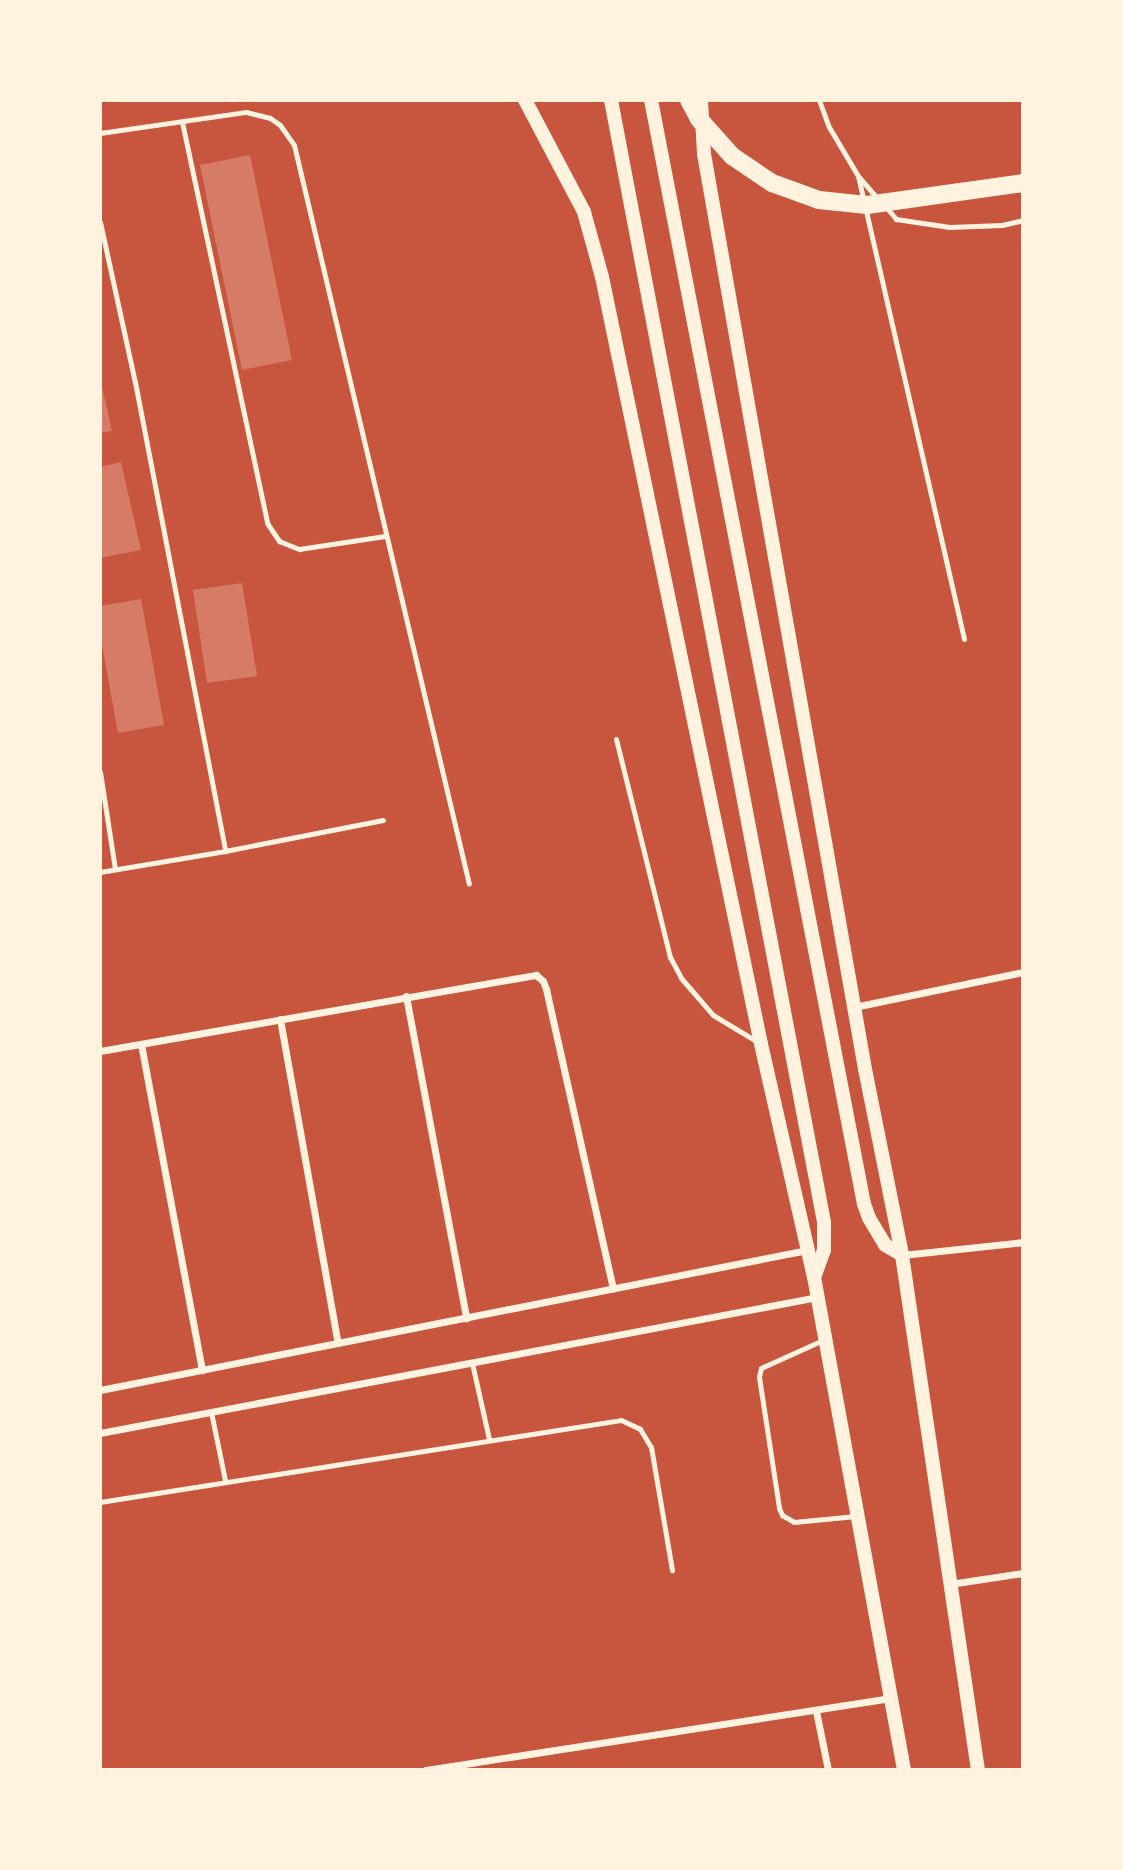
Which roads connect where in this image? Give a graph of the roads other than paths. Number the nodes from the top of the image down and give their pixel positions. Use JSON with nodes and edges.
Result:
{"nodes":[{"id":1,"x":525,"y":100,"type":"edge"},
{"id":2,"x":611,"y":100,"type":"edge"},
{"id":3,"x":651,"y":100,"type":"edge"},
{"id":4,"x":689,"y":100,"type":"edge"},
{"id":5,"x":701,"y":100,"type":"edge"},
{"id":6,"x":819,"y":100,"type":"edge"},
{"id":7,"x":182,"y":122,"type":"junction"},
{"id":8,"x":100,"y":133,"type":"edge"},
{"id":9,"x":858,"y":176,"type":"junction"},
{"id":10,"x":1023,"y":183,"type":"edge"},
{"id":11,"x":1023,"y":220,"type":"edge"},
{"id":12,"x":100,"y":222,"type":"edge"},
{"id":13,"x":385,"y":536,"type":"junction"},
{"id":14,"x":964,"y":639,"type":"dead end"},
{"id":15,"x":616,"y":739,"type":"dead end"},
{"id":16,"x":100,"y":772,"type":"edge"},
{"id":17,"x":383,"y":820,"type":"dead end"},
{"id":18,"x":225,"y":851,"type":"junction"},
{"id":19,"x":116,"y":869,"type":"junction"},
{"id":20,"x":100,"y":872,"type":"edge"},
{"id":21,"x":468,"y":884,"type":"dead end"},
{"id":22,"x":1023,"y":972,"type":"edge"},
{"id":23,"x":406,"y":996,"type":"junction"},
{"id":24,"x":855,"y":1007,"type":"junction"},
{"id":25,"x":280,"y":1019,"type":"junction"},
{"id":26,"x":141,"y":1044,"type":"junction"},
{"id":27,"x":761,"y":1044,"type":"junction"},
{"id":28,"x":100,"y":1051,"type":"edge"},
{"id":29,"x":1023,"y":1242,"type":"edge"},
{"id":30,"x":808,"y":1250,"type":"junction"},
{"id":31,"x":902,"y":1255,"type":"junction"},
{"id":32,"x":814,"y":1277,"type":"junction"},
{"id":33,"x":613,"y":1289,"type":"junction"},
{"id":34,"x":818,"y":1297,"type":"junction"},
{"id":35,"x":466,"y":1318,"type":"junction"},
{"id":36,"x":826,"y":1339,"type":"junction"},
{"id":37,"x":338,"y":1343,"type":"junction"},
{"id":38,"x":472,"y":1363,"type":"junction"},
{"id":39,"x":202,"y":1370,"type":"junction"},
{"id":40,"x":100,"y":1390,"type":"edge"},
{"id":41,"x":211,"y":1412,"type":"junction"},
{"id":42,"x":100,"y":1433,"type":"edge"},
{"id":43,"x":489,"y":1439,"type":"junction"},
{"id":44,"x":225,"y":1480,"type":"junction"},
{"id":45,"x":100,"y":1502,"type":"edge"},
{"id":46,"x":859,"y":1516,"type":"junction"},
{"id":47,"x":672,"y":1570,"type":"dead end"},
{"id":48,"x":1023,"y":1573,"type":"edge"},
{"id":49,"x":950,"y":1584,"type":"junction"},
{"id":50,"x":893,"y":1698,"type":"junction"},
{"id":51,"x":816,"y":1711,"type":"junction"},
{"id":52,"x":426,"y":1770,"type":"edge"},
{"id":53,"x":828,"y":1770,"type":"edge"},
{"id":54,"x":904,"y":1770,"type":"edge"},
{"id":55,"x":978,"y":1770,"type":"edge"}],
"edges":[{"from":1,"to":27,"type":"main road"},
{"from":2,"to":32,"type":"main road"},
{"from":3,"to":31,"type":"main road"},
{"from":4,"to":10,"type":"main road"},
{"from":5,"to":24,"type":"main road"},
{"from":6,"to":9,"type":"lane"},
{"from":7,"to":8,"type":"lane"},
{"from":7,"to":13,"type":"lane"},
{"from":7,"to":13,"type":"lane"},
{"from":9,"to":11,"type":"lane"},
{"from":9,"to":14,"type":"lane"},
{"from":12,"to":18,"type":"lane"},
{"from":13,"to":21,"type":"lane"},
{"from":15,"to":27,"type":"lane"},
{"from":16,"to":19,"type":"lane"},
{"from":17,"to":18,"type":"lane"},
{"from":18,"to":19,"type":"lane"},
{"from":19,"to":20,"type":"lane"},
{"from":22,"to":24,"type":"street"},
{"from":23,"to":25,"type":"street"},
{"from":23,"to":33,"type":"street"},
{"from":23,"to":35,"type":"street"},
{"from":24,"to":31,"type":"main road"},
{"from":25,"to":26,"type":"street"},
{"from":25,"to":37,"type":"street"},
{"from":26,"to":28,"type":"street"},
{"from":26,"to":39,"type":"street"},
{"from":27,"to":30,"type":"main road"},
{"from":29,"to":31,"type":"street"},
{"from":30,"to":32,"type":"main road"},
{"from":30,"to":33,"type":"street"},
{"from":31,"to":49,"type":"main road"},
{"from":32,"to":34,"type":"main road"},
{"from":33,"to":35,"type":"street"},
{"from":34,"to":36,"type":"main road"},
{"from":34,"to":38,"type":"street"},
{"from":35,"to":37,"type":"street"},
{"from":36,"to":46,"type":"main road"},
{"from":36,"to":46,"type":"lane"},
{"from":37,"to":39,"type":"street"},
{"from":38,"to":41,"type":"street"},
{"from":38,"to":43,"type":"lane"},
{"from":39,"to":40,"type":"street"},
{"from":41,"to":42,"type":"street"},
{"from":41,"to":44,"type":"lane"},
{"from":43,"to":44,"type":"lane"},
{"from":43,"to":47,"type":"lane"},
{"from":44,"to":45,"type":"lane"},
{"from":46,"to":50,"type":"main road"},
{"from":48,"to":49,"type":"street"},
{"from":49,"to":55,"type":"main road"},
{"from":50,"to":51,"type":"street"},
{"from":50,"to":54,"type":"main road"},
{"from":51,"to":52,"type":"street"},
{"from":51,"to":53,"type":"street"}]}
